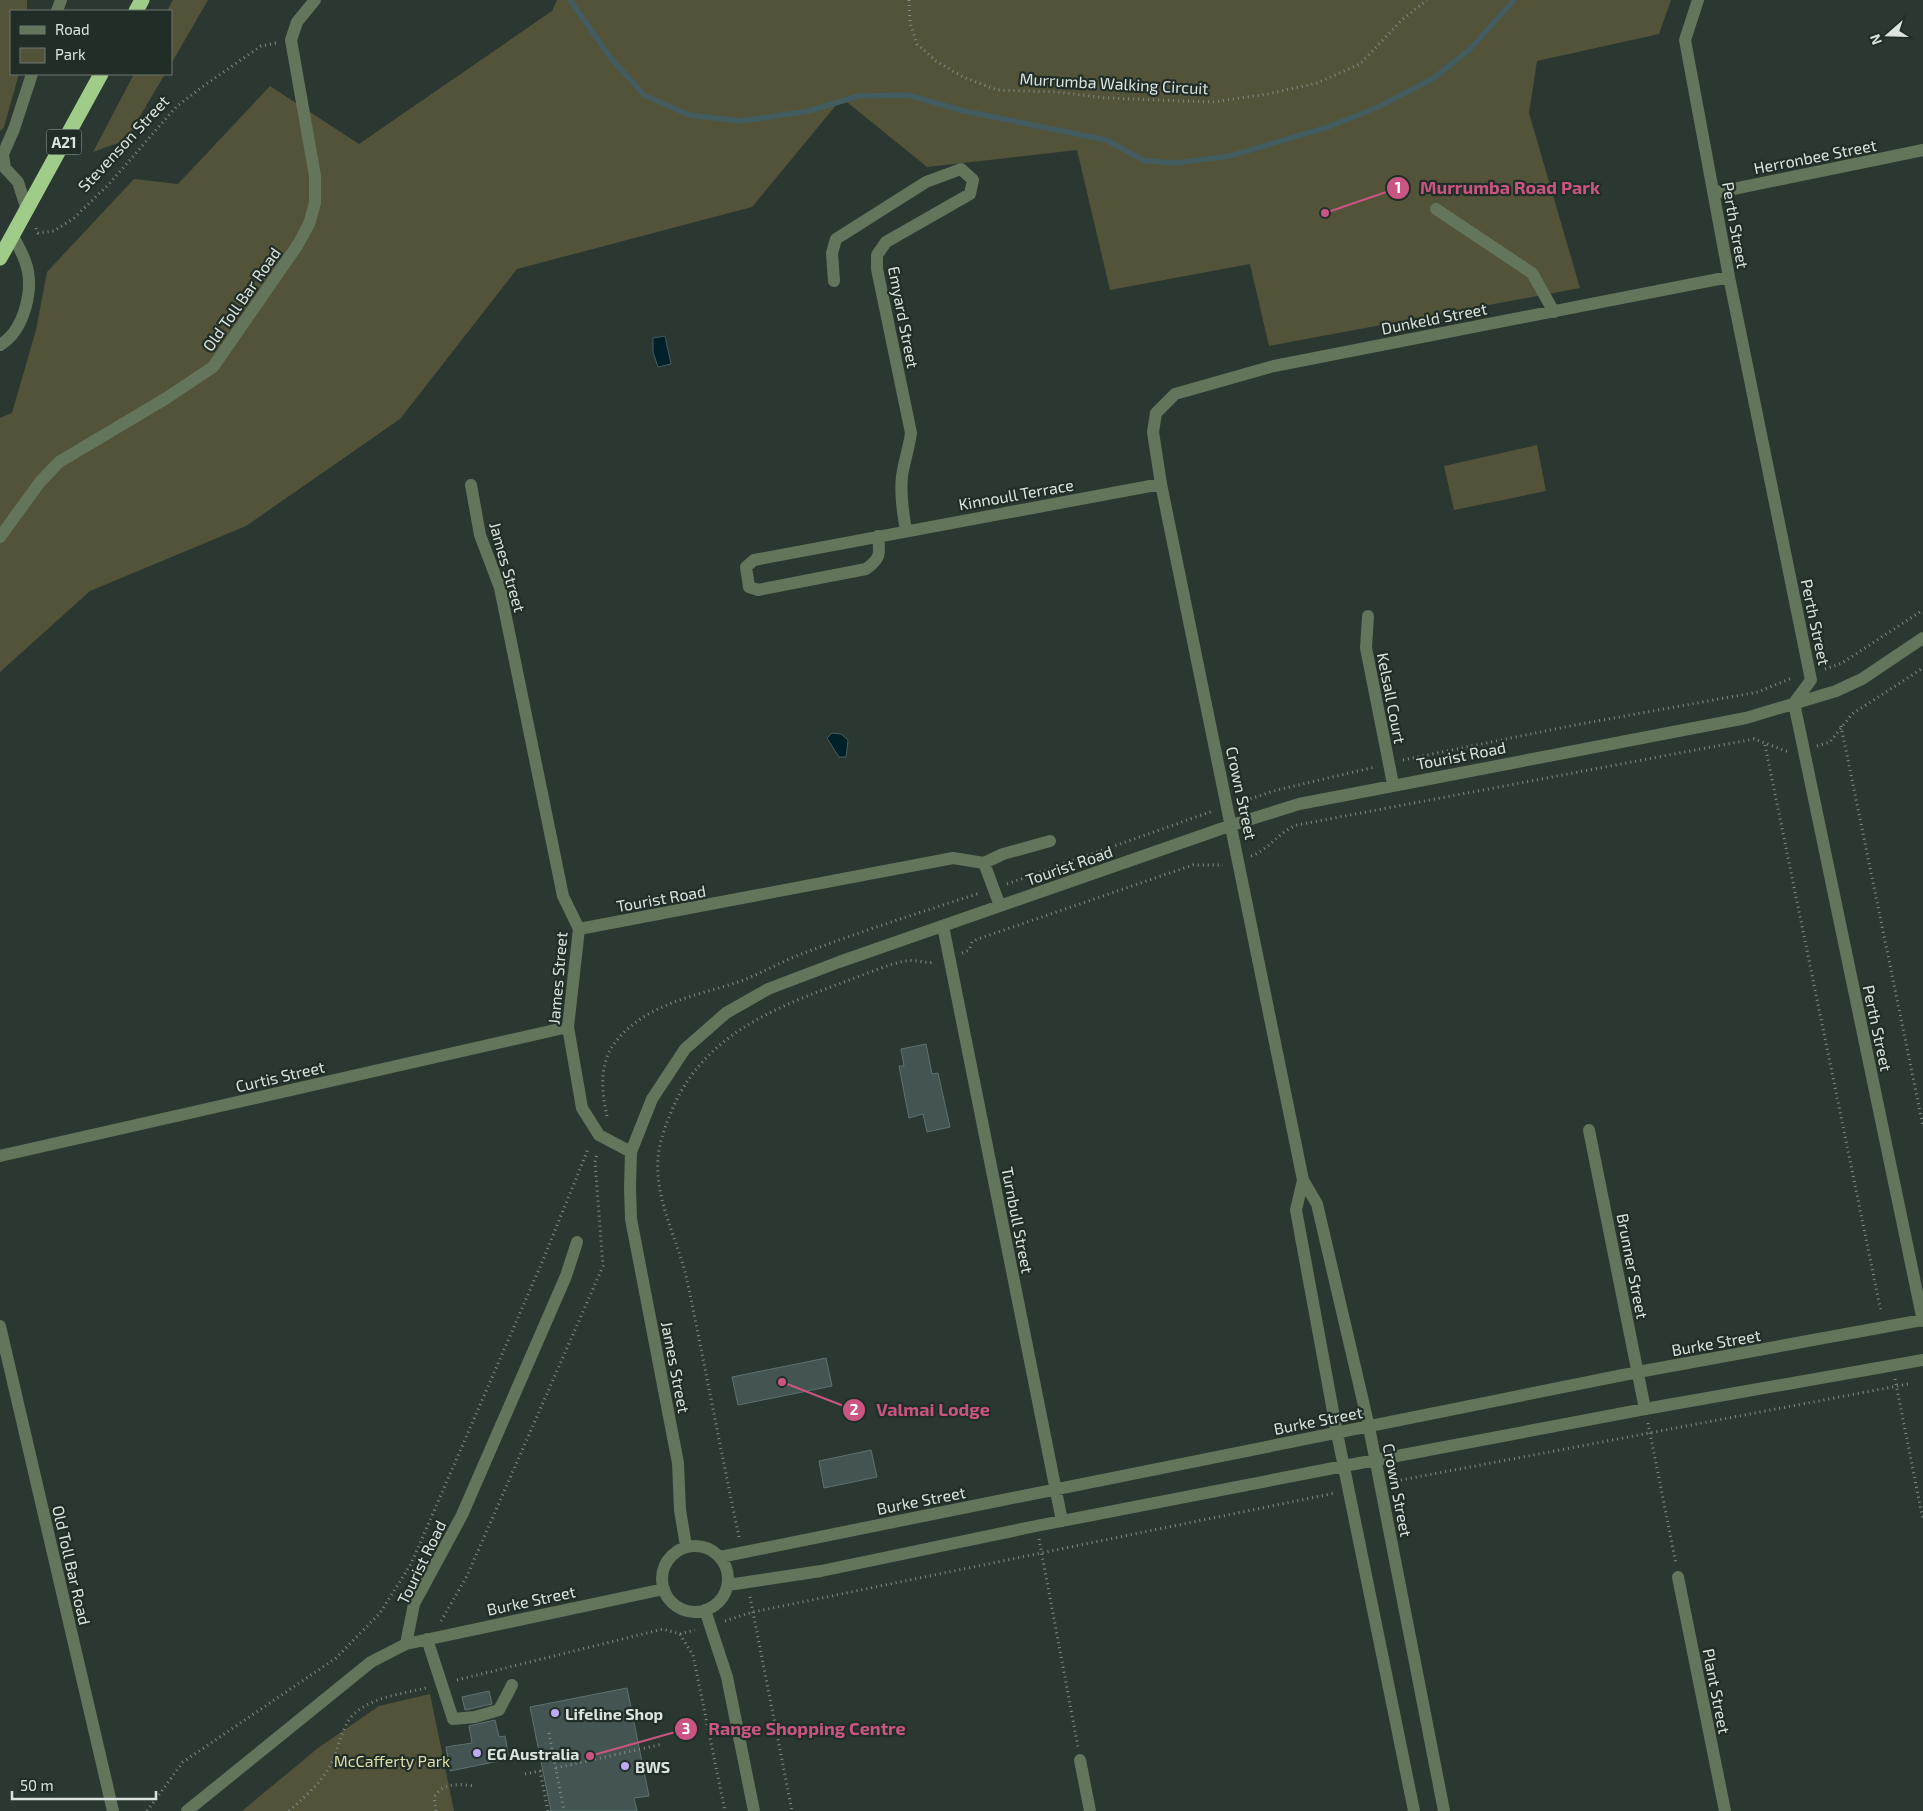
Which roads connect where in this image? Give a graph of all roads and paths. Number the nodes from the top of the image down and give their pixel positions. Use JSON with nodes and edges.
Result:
{"nodes":[{"id":1,"x":315,"y":0,"type":"edge"},
{"id":2,"x":909,"y":0,"type":"edge"},
{"id":3,"x":1427,"y":0,"type":"edge"},
{"id":4,"x":1698,"y":0,"type":"edge"},
{"id":5,"x":291,"y":40,"type":"junction"},
{"id":6,"x":32,"y":75,"type":"edge"},
{"id":7,"x":100,"y":75,"type":"edge"},
{"id":8,"x":1923,"y":150,"type":"edge"},
{"id":9,"x":1714,"y":193,"type":"junction"},
{"id":10,"x":1436,"y":209,"type":"dead end"},
{"id":11,"x":27,"y":210,"type":"junction"},
{"id":12,"x":13,"y":236,"type":"junction"},
{"id":13,"x":0,"y":258,"type":"edge"},
{"id":14,"x":1729,"y":277,"type":"junction"},
{"id":15,"x":834,"y":281,"type":"dead end"},
{"id":16,"x":1554,"y":312,"type":"junction"},
{"id":17,"x":0,"y":345,"type":"edge"},
{"id":18,"x":1156,"y":413,"type":"joint"},
{"id":19,"x":1161,"y":484,"type":"junction"},
{"id":20,"x":471,"y":485,"type":"dead end"},
{"id":21,"x":906,"y":531,"type":"junction"},
{"id":22,"x":878,"y":536,"type":"junction"},
{"id":23,"x":0,"y":537,"type":"edge"},
{"id":24,"x":1923,"y":610,"type":"edge"},
{"id":25,"x":1368,"y":616,"type":"dead end"},
{"id":26,"x":1923,"y":638,"type":"edge"},
{"id":27,"x":1923,"y":668,"type":"edge"},
{"id":28,"x":1810,"y":673,"type":"junction"},
{"id":29,"x":1794,"y":703,"type":"junction"},
{"id":30,"x":1841,"y":726,"type":"junction"},
{"id":31,"x":1765,"y":744,"type":"junction"},
{"id":32,"x":1804,"y":748,"type":"junction"},
{"id":33,"x":1388,"y":763,"type":"junction"},
{"id":34,"x":1393,"y":784,"type":"junction"},
{"id":35,"x":1228,"y":806,"type":"junction"},
{"id":36,"x":1232,"y":825,"type":"junction"},
{"id":37,"x":1050,"y":841,"type":"dead end"},
{"id":38,"x":1239,"y":859,"type":"junction"},
{"id":39,"x":984,"y":862,"type":"junction"},
{"id":40,"x":995,"y":888,"type":"junction"},
{"id":41,"x":1000,"y":906,"type":"junction"},
{"id":42,"x":943,"y":926,"type":"junction"},
{"id":43,"x":579,"y":929,"type":"junction"},
{"id":44,"x":949,"y":957,"type":"junction"},
{"id":45,"x":568,"y":1027,"type":"junction"},
{"id":46,"x":1923,"y":1126,"type":"edge"},
{"id":47,"x":1589,"y":1130,"type":"dead end"},
{"id":48,"x":588,"y":1149,"type":"dead end"},
{"id":49,"x":631,"y":1152,"type":"junction"},
{"id":50,"x":597,"y":1154,"type":"dead end"},
{"id":51,"x":0,"y":1156,"type":"edge"},
{"id":52,"x":1303,"y":1180,"type":"junction"},
{"id":53,"x":577,"y":1242,"type":"dead end"},
{"id":54,"x":1923,"y":1321,"type":"edge"},
{"id":55,"x":0,"y":1326,"type":"edge"},
{"id":56,"x":1884,"y":1327,"type":"junction"},
{"id":57,"x":1923,"y":1360,"type":"edge"},
{"id":58,"x":1638,"y":1372,"type":"junction"},
{"id":59,"x":1908,"y":1384,"type":"dead end"},
{"id":60,"x":1896,"y":1387,"type":"junction"},
{"id":61,"x":1645,"y":1409,"type":"junction"},
{"id":62,"x":1369,"y":1427,"type":"junction"},
{"id":63,"x":1337,"y":1433,"type":"junction"},
{"id":64,"x":1650,"y":1433,"type":"junction"},
{"id":65,"x":1375,"y":1461,"type":"junction"},
{"id":66,"x":1344,"y":1466,"type":"junction"},
{"id":67,"x":1380,"y":1484,"type":"junction"},
{"id":68,"x":1056,"y":1489,"type":"junction"},
{"id":69,"x":1349,"y":1490,"type":"junction"},
{"id":70,"x":1923,"y":1520,"type":"edge"},
{"id":71,"x":1062,"y":1521,"type":"junction"},
{"id":72,"x":1036,"y":1526,"type":"junction"},
{"id":73,"x":686,"y":1546,"type":"junction"},
{"id":74,"x":742,"y":1552,"type":"junction"},
{"id":75,"x":1041,"y":1553,"type":"junction"},
{"id":76,"x":720,"y":1556,"type":"junction"},
{"id":77,"x":1678,"y":1577,"type":"joint"},
{"id":78,"x":747,"y":1582,"type":"junction"},
{"id":79,"x":728,"y":1585,"type":"junction"},
{"id":80,"x":664,"y":1589,"type":"junction"},
{"id":81,"x":705,"y":1610,"type":"junction"},
{"id":82,"x":753,"y":1612,"type":"junction"},
{"id":83,"x":439,"y":1624,"type":"dead end"},
{"id":84,"x":680,"y":1634,"type":"dead end"},
{"id":85,"x":427,"y":1639,"type":"junction"},
{"id":86,"x":406,"y":1644,"type":"junction"},
{"id":87,"x":512,"y":1686,"type":"dead end"},
{"id":88,"x":549,"y":1733,"type":"dead end"},
{"id":89,"x":663,"y":1744,"type":"dead end"},
{"id":90,"x":1080,"y":1760,"type":"joint"},
{"id":91,"x":556,"y":1768,"type":"junction"},
{"id":92,"x":526,"y":1774,"type":"dead end"},
{"id":93,"x":474,"y":1786,"type":"dead end"},
{"id":94,"x":113,"y":1811,"type":"edge"},
{"id":95,"x":147,"y":1811,"type":"edge"},
{"id":96,"x":187,"y":1811,"type":"edge"},
{"id":97,"x":436,"y":1811,"type":"edge"},
{"id":98,"x":548,"y":1811,"type":"edge"},
{"id":99,"x":564,"y":1811,"type":"edge"},
{"id":100,"x":725,"y":1811,"type":"edge"},
{"id":101,"x":754,"y":1811,"type":"edge"},
{"id":102,"x":792,"y":1811,"type":"edge"},
{"id":103,"x":1090,"y":1811,"type":"edge"},
{"id":104,"x":1414,"y":1811,"type":"edge"},
{"id":105,"x":1444,"y":1811,"type":"edge"},
{"id":106,"x":1725,"y":1811,"type":"edge"}],
"edges":[{"from":1,"to":5,"type":"street"},
{"from":2,"to":3,"type":"path","name":"Murrumba Walking Circuit"},
{"from":4,"to":9,"type":"street","name":"Perth Street"},
{"from":5,"to":11,"type":"path","name":"Stevenson Street"},
{"from":5,"to":23,"type":"street","name":"Old Toll Bar Road"},
{"from":6,"to":11,"type":"street"},
{"from":7,"to":11,"type":"highway","number":"A21"},
{"from":8,"to":9,"type":"street","name":"Herronbee Street"},
{"from":9,"to":14,"type":"street","name":"Perth Street"},
{"from":10,"to":16,"type":"street"},
{"from":11,"to":12,"type":"highway","number":"A21"},
{"from":12,"to":13,"type":"highway","number":"A21"},
{"from":12,"to":17,"type":"street"},
{"from":14,"to":16,"type":"street","name":"Dunkeld Street"},
{"from":14,"to":28,"type":"street","name":"Perth Street"},
{"from":15,"to":21,"type":"street","name":"Emyard Street"},
{"from":16,"to":18,"type":"street","name":"Dunkeld Street"},
{"from":18,"to":19,"type":"street","name":"Crown Street"},
{"from":19,"to":21,"type":"street","name":"Kinnoull Terrace"},
{"from":19,"to":35,"type":"street","name":"Crown Street"},
{"from":20,"to":43,"type":"street","name":"James Street"},
{"from":21,"to":22,"type":"street","name":"Kinnoull Terrace"},
{"from":22,"to":22,"type":"street","name":"Kinnoull Terrace"},
{"from":24,"to":28,"type":"path"},
{"from":25,"to":33,"type":"street","name":"Kelsall Court"},
{"from":26,"to":29,"type":"street","name":"Tourist Road"},
{"from":27,"to":30,"type":"path"},
{"from":28,"to":29,"type":"street","name":"Perth Street"},
{"from":28,"to":33,"type":"path"},
{"from":29,"to":32,"type":"street","name":"Perth Street"},
{"from":29,"to":34,"type":"street","name":"Tourist Road"},
{"from":30,"to":32,"type":"path"},
{"from":30,"to":46,"type":"path"},
{"from":31,"to":32,"type":"path"},
{"from":31,"to":38,"type":"path"},
{"from":31,"to":56,"type":"path"},
{"from":32,"to":54,"type":"street","name":"Perth Street"},
{"from":33,"to":34,"type":"street","name":"Kelsall Court"},
{"from":33,"to":35,"type":"path"},
{"from":34,"to":36,"type":"street","name":"Tourist Road"},
{"from":35,"to":36,"type":"street","name":"Crown Street"},
{"from":35,"to":40,"type":"path"},
{"from":36,"to":38,"type":"street","name":"Crown Street"},
{"from":36,"to":41,"type":"street","name":"Tourist Road"},
{"from":37,"to":39,"type":"street","name":"Tourist Road"},
{"from":38,"to":44,"type":"path"},
{"from":38,"to":52,"type":"street","name":"Crown Street"},
{"from":39,"to":40,"type":"street"},
{"from":39,"to":43,"type":"street","name":"Tourist Road"},
{"from":40,"to":41,"type":"street"},
{"from":41,"to":42,"type":"street","name":"Tourist Road"},
{"from":42,"to":44,"type":"street","name":"Turnbull Street"},
{"from":42,"to":49,"type":"street","name":"Tourist Road"},
{"from":43,"to":45,"type":"street","name":"James Street"},
{"from":44,"to":68,"type":"street","name":"Turnbull Street"},
{"from":44,"to":74,"type":"path"},
{"from":45,"to":49,"type":"street","name":"James Street"},
{"from":45,"to":51,"type":"street","name":"Curtis Street"},
{"from":47,"to":58,"type":"street","name":"Brunner Street"},
{"from":48,"to":95,"type":"path"},
{"from":49,"to":73,"type":"street","name":"James Street"},
{"from":50,"to":83,"type":"path"},
{"from":52,"to":62,"type":"street","name":"Crown Street"},
{"from":52,"to":63,"type":"street","name":"Crown Street"},
{"from":53,"to":86,"type":"street","name":"Tourist Road"},
{"from":54,"to":56,"type":"street","name":"Burke Street"},
{"from":55,"to":94,"type":"street","name":"Old Toll Bar Road"},
{"from":56,"to":58,"type":"street","name":"Burke Street"},
{"from":57,"to":61,"type":"street"},
{"from":58,"to":61,"type":"street","name":"Brunner Street"},
{"from":58,"to":62,"type":"street","name":"Burke Street"},
{"from":59,"to":60,"type":"path"},
{"from":60,"to":64,"type":"path"},
{"from":60,"to":70,"type":"path"},
{"from":61,"to":64,"type":"path"},
{"from":61,"to":65,"type":"street"},
{"from":62,"to":63,"type":"street","name":"Burke Street"},
{"from":62,"to":65,"type":"street","name":"Crown Street"},
{"from":63,"to":66,"type":"street","name":"Crown Street"},
{"from":63,"to":68,"type":"street","name":"Burke Street"},
{"from":64,"to":67,"type":"path"},
{"from":64,"to":77,"type":"path"},
{"from":65,"to":66,"type":"street"},
{"from":65,"to":67,"type":"street","name":"Crown Street"},
{"from":66,"to":69,"type":"street","name":"Crown Street"},
{"from":66,"to":71,"type":"street"},
{"from":67,"to":105,"type":"street","name":"Crown Street"},
{"from":68,"to":71,"type":"street","name":"Turnbull Street"},
{"from":68,"to":74,"type":"street","name":"Burke Street"},
{"from":69,"to":75,"type":"path"},
{"from":69,"to":104,"type":"street","name":"Crown Street"},
{"from":71,"to":72,"type":"street"},
{"from":72,"to":75,"type":"path"},
{"from":72,"to":78,"type":"street"},
{"from":73,"to":76,"type":"street"},
{"from":73,"to":80,"type":"street"},
{"from":74,"to":76,"type":"street","name":"Burke Street"},
{"from":75,"to":82,"type":"path"},
{"from":75,"to":90,"type":"path"},
{"from":76,"to":79,"type":"street"},
{"from":77,"to":106,"type":"street","name":"Plant Street"},
{"from":78,"to":79,"type":"street"},
{"from":78,"to":82,"type":"path"},
{"from":79,"to":81,"type":"street"},
{"from":80,"to":81,"type":"street"},
{"from":80,"to":85,"type":"street","name":"Burke Street"},
{"from":81,"to":101,"type":"street"},
{"from":82,"to":102,"type":"path"},
{"from":84,"to":100,"type":"path"},
{"from":85,"to":86,"type":"street","name":"Burke Street"},
{"from":85,"to":87,"type":"street"},
{"from":86,"to":96,"type":"street"},
{"from":88,"to":91,"type":"path"},
{"from":89,"to":91,"type":"path"},
{"from":90,"to":103,"type":"street"},
{"from":91,"to":99,"type":"path"},
{"from":92,"to":98,"type":"path"},
{"from":93,"to":97,"type":"path"}]}
